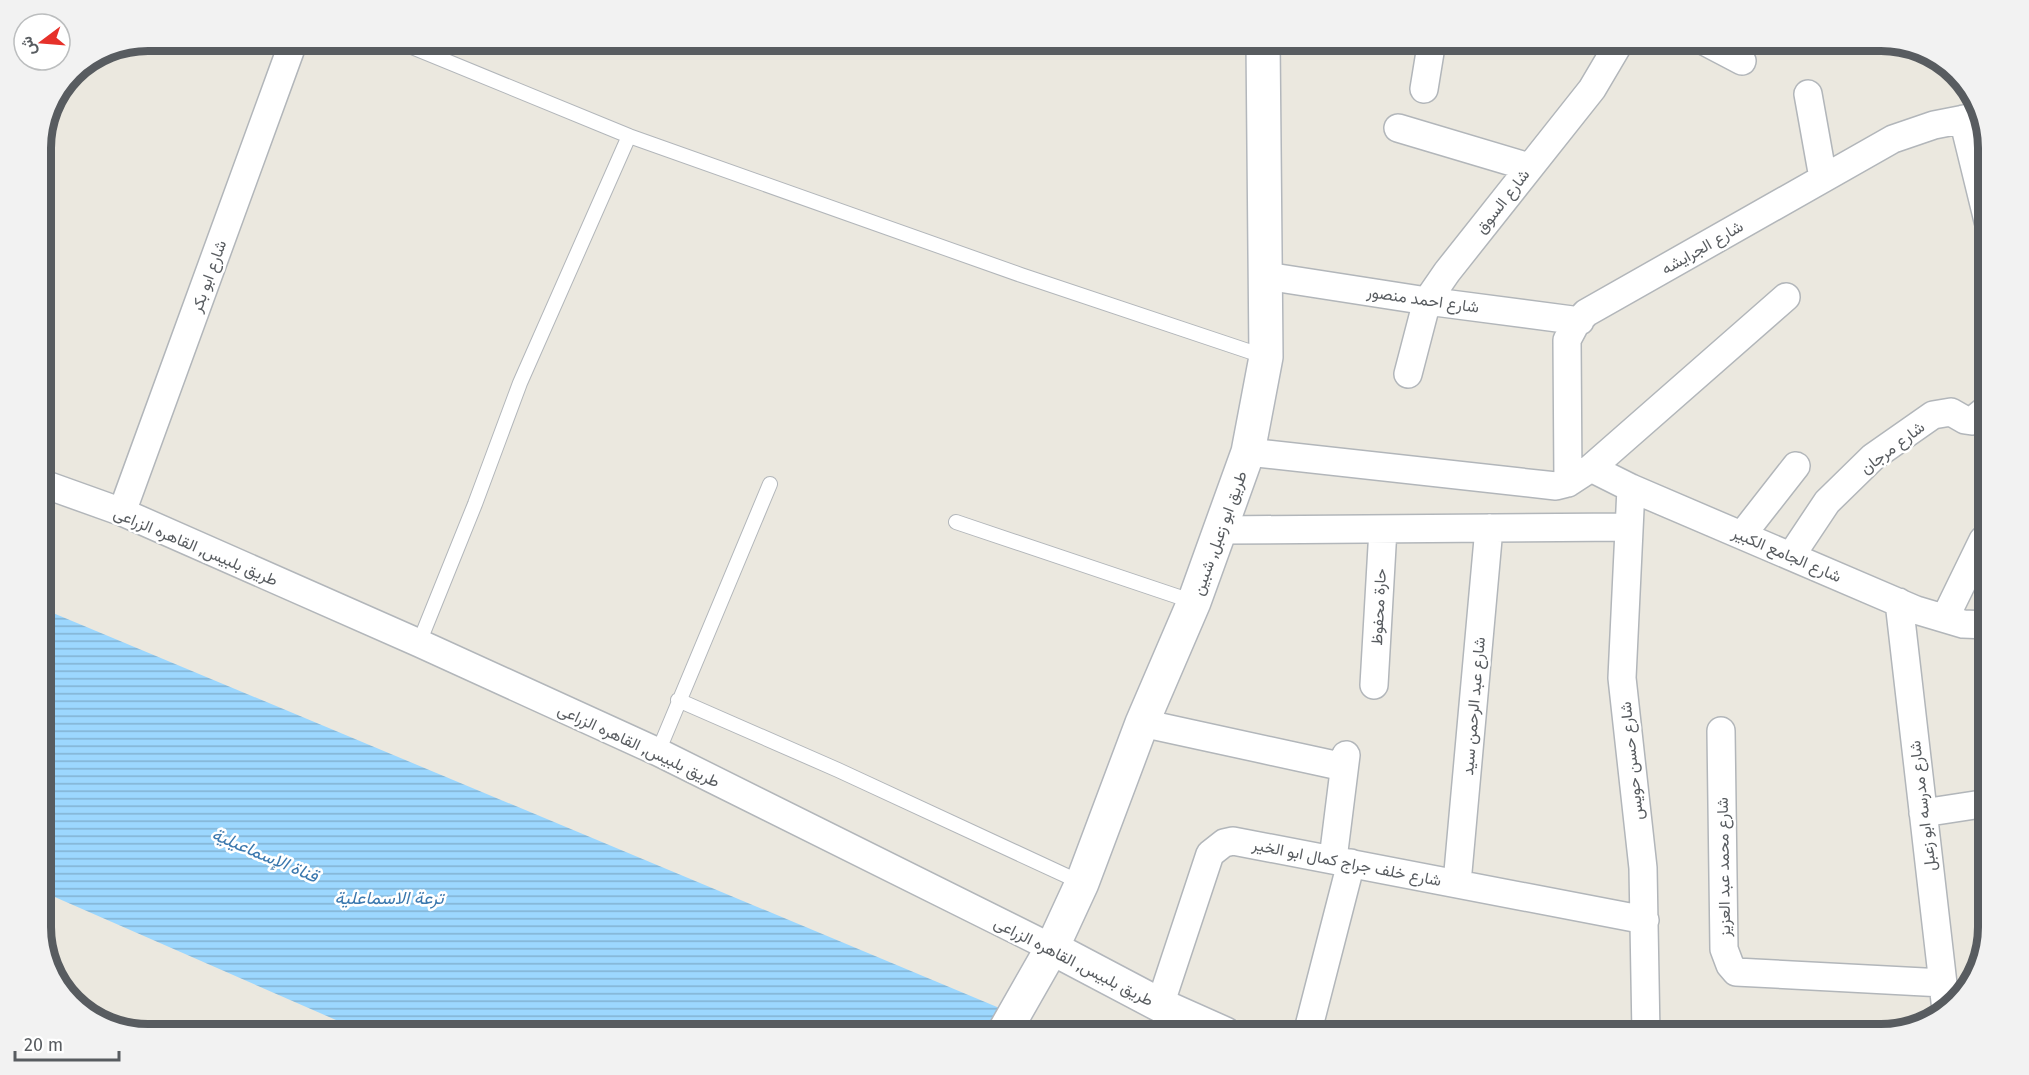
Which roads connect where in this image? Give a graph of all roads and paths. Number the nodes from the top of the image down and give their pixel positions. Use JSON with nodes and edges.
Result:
{"nodes":[{"id":1,"x":290,"y":51,"type":"edge"},
{"id":2,"x":422,"y":51,"type":"edge"},
{"id":3,"x":1263,"y":51,"type":"edge"},
{"id":4,"x":1430,"y":51,"type":"edge"},
{"id":5,"x":1615,"y":51,"type":"edge"},
{"id":6,"x":1723,"y":51,"type":"edge"},
{"id":7,"x":1742,"y":61,"type":"dead end"},
{"id":8,"x":1424,"y":89,"type":"dead end"},
{"id":9,"x":1808,"y":94,"type":"dead end"},
{"id":10,"x":1972,"y":118,"type":"edge"},
{"id":11,"x":1398,"y":128,"type":"dead end"},
{"id":12,"x":629,"y":136,"type":"junction"},
{"id":13,"x":1978,"y":156,"type":"edge"},
{"id":14,"x":1529,"y":167,"type":"junction"},
{"id":15,"x":1824,"y":178,"type":"junction"},
{"id":16,"x":1266,"y":276,"type":"junction"},
{"id":17,"x":1786,"y":297,"type":"dead end"},
{"id":18,"x":1427,"y":301,"type":"junction"},
{"id":19,"x":1580,"y":321,"type":"junction"},
{"id":20,"x":1266,"y":357,"type":"junction"},
{"id":21,"x":1408,"y":374,"type":"dead end"},
{"id":22,"x":1978,"y":416,"type":"edge"},
{"id":23,"x":1248,"y":452,"type":"junction"},
{"id":24,"x":1796,"y":465,"type":"dead end"},
{"id":25,"x":1591,"y":468,"type":"junction"},
{"id":26,"x":1568,"y":483,"type":"junction"},
{"id":27,"x":770,"y":484,"type":"dead end"},
{"id":28,"x":51,"y":487,"type":"edge"},
{"id":29,"x":1631,"y":488,"type":"junction"},
{"id":30,"x":122,"y":512,"type":"junction"},
{"id":31,"x":956,"y":522,"type":"dead end"},
{"id":32,"x":1629,"y":527,"type":"junction"},
{"id":33,"x":1489,"y":528,"type":"junction"},
{"id":34,"x":1383,"y":529,"type":"junction"},
{"id":35,"x":1221,"y":530,"type":"junction"},
{"id":36,"x":1742,"y":535,"type":"junction"},
{"id":37,"x":1978,"y":550,"type":"edge"},
{"id":38,"x":1791,"y":556,"type":"junction"},
{"id":39,"x":1194,"y":602,"type":"junction"},
{"id":40,"x":1899,"y":602,"type":"junction"},
{"id":41,"x":1945,"y":618,"type":"junction"},
{"id":42,"x":1978,"y":625,"type":"edge"},
{"id":43,"x":419,"y":643,"type":"junction"},
{"id":44,"x":1374,"y":685,"type":"dead end"},
{"id":45,"x":678,"y":700,"type":"junction"},
{"id":46,"x":1142,"y":723,"type":"junction"},
{"id":47,"x":1722,"y":731,"type":"dead end"},
{"id":48,"x":658,"y":752,"type":"junction"},
{"id":49,"x":1978,"y":805,"type":"edge"},
{"id":50,"x":1923,"y":813,"type":"junction"},
{"id":51,"x":1342,"y":861,"type":"junction"},
{"id":52,"x":1082,"y":883,"type":"junction"},
{"id":53,"x":1457,"y":883,"type":"junction"},
{"id":54,"x":1645,"y":920,"type":"junction"},
{"id":55,"x":1052,"y":948,"type":"junction"},
{"id":56,"x":1943,"y":983,"type":"junction"},
{"id":57,"x":1945,"y":1000,"type":"edge"},
{"id":58,"x":1160,"y":1005,"type":"junction"},
{"id":59,"x":1009,"y":1024,"type":"edge"},
{"id":60,"x":1201,"y":1024,"type":"edge"},
{"id":61,"x":1309,"y":1024,"type":"edge"},
{"id":62,"x":1646,"y":1024,"type":"edge"}],
"edges":[{"from":1,"to":30,"type":"street","name":"شارع ابو بكر"},
{"from":2,"to":12,"type":"lane"},
{"from":3,"to":16,"type":"main road","name":"طريق ابو زعبل, شبين"},
{"from":4,"to":8,"type":"street"},
{"from":5,"to":14,"type":"street","name":"شارع السوق"},
{"from":6,"to":7,"type":"street"},
{"from":9,"to":15,"type":"street"},
{"from":10,"to":13,"type":"street"},
{"from":10,"to":15,"type":"street","name":"شارع الجرايشه"},
{"from":11,"to":14,"type":"street"},
{"from":12,"to":20,"type":"lane"},
{"from":12,"to":43,"type":"lane"},
{"from":14,"to":18,"type":"street","name":"شارع السوق"},
{"from":15,"to":19,"type":"street","name":"شارع الجرايشه"},
{"from":16,"to":18,"type":"street","name":"شارع احمد منصور"},
{"from":16,"to":20,"type":"main road","name":"طريق ابو زعبل, شبين"},
{"from":17,"to":25,"type":"street"},
{"from":18,"to":19,"type":"street","name":"شارع احمد منصور"},
{"from":18,"to":21,"type":"street","name":"شارع السوق"},
{"from":19,"to":26,"type":"street","name":"شارع الجرايشه"},
{"from":20,"to":23,"type":"main road","name":"طريق ابو زعبل, شبين"},
{"from":22,"to":38,"type":"street","name":"شارع مرجان"},
{"from":23,"to":26,"type":"street"},
{"from":23,"to":35,"type":"main road","name":"طريق ابو زعبل, شبين"},
{"from":24,"to":36,"type":"street"},
{"from":25,"to":26,"type":"street"},
{"from":25,"to":29,"type":"street","name":"شارع الجامع الكبير"},
{"from":27,"to":45,"type":"lane"},
{"from":28,"to":30,"type":"street","name":"طريق بلبيس, القاهره الزراعى"},
{"from":29,"to":32,"type":"street","name":"شارع حسن حويس"},
{"from":29,"to":36,"type":"street","name":"شارع الجامع الكبير"},
{"from":30,"to":43,"type":"street","name":"طريق بلبيس, القاهره الزراعى"},
{"from":31,"to":39,"type":"lane"},
{"from":32,"to":33,"type":"street"},
{"from":32,"to":54,"type":"street","name":"شارع حسن حويس"},
{"from":33,"to":34,"type":"street"},
{"from":33,"to":53,"type":"street","name":"شارع عبد الرحمن سيد"},
{"from":34,"to":35,"type":"street"},
{"from":34,"to":44,"type":"street","name":"حارة محفوظ"},
{"from":35,"to":39,"type":"main road","name":"طريق ابو زعبل, شبين"},
{"from":36,"to":38,"type":"street","name":"شارع الجامع الكبير"},
{"from":37,"to":41,"type":"street"},
{"from":38,"to":40,"type":"street","name":"شارع الجامع الكبير"},
{"from":39,"to":46,"type":"main road","name":"طريق ابو زعبل, شبين"},
{"from":40,"to":41,"type":"street","name":"شارع الجامع الكبير"},
{"from":40,"to":50,"type":"street","name":"شارع مدرسه ابو زعبل"},
{"from":41,"to":42,"type":"street","name":"شارع الجامع الكبير"},
{"from":43,"to":48,"type":"street","name":"طريق بلبيس, القاهره الزراعى"},
{"from":45,"to":48,"type":"lane"},
{"from":45,"to":52,"type":"lane"},
{"from":46,"to":51,"type":"street"},
{"from":46,"to":52,"type":"main road","name":"طريق ابو زعبل, شبين"},
{"from":47,"to":56,"type":"street","name":"شارع محمد عبد العزيز"},
{"from":48,"to":55,"type":"street","name":"طريق بلبيس, القاهره الزراعى"},
{"from":49,"to":50,"type":"street"},
{"from":50,"to":56,"type":"street","name":"شارع مدرسه ابو زعبل"},
{"from":51,"to":53,"type":"street","name":"شارع خلف جراج كمال ابو الخير"},
{"from":51,"to":58,"type":"street","name":"شارع خلف جراج كمال ابو الخير"},
{"from":51,"to":61,"type":"street"},
{"from":52,"to":55,"type":"main road","name":"طريق ابو زعبل, شبين"},
{"from":53,"to":54,"type":"street","name":"شارع خلف جراج كمال ابو الخير"},
{"from":54,"to":62,"type":"street","name":"شارع حسن حويس"},
{"from":55,"to":58,"type":"main road","name":"طريق بلبيس, القاهره الزراعى"},
{"from":55,"to":59,"type":"main road","name":"طريق ابو زعبل, شبين"},
{"from":56,"to":57,"type":"street","name":"شارع مدرسه ابو زعبل"},
{"from":58,"to":60,"type":"main road","name":"طريق بلبيس, القاهره الزراعى"}]}
